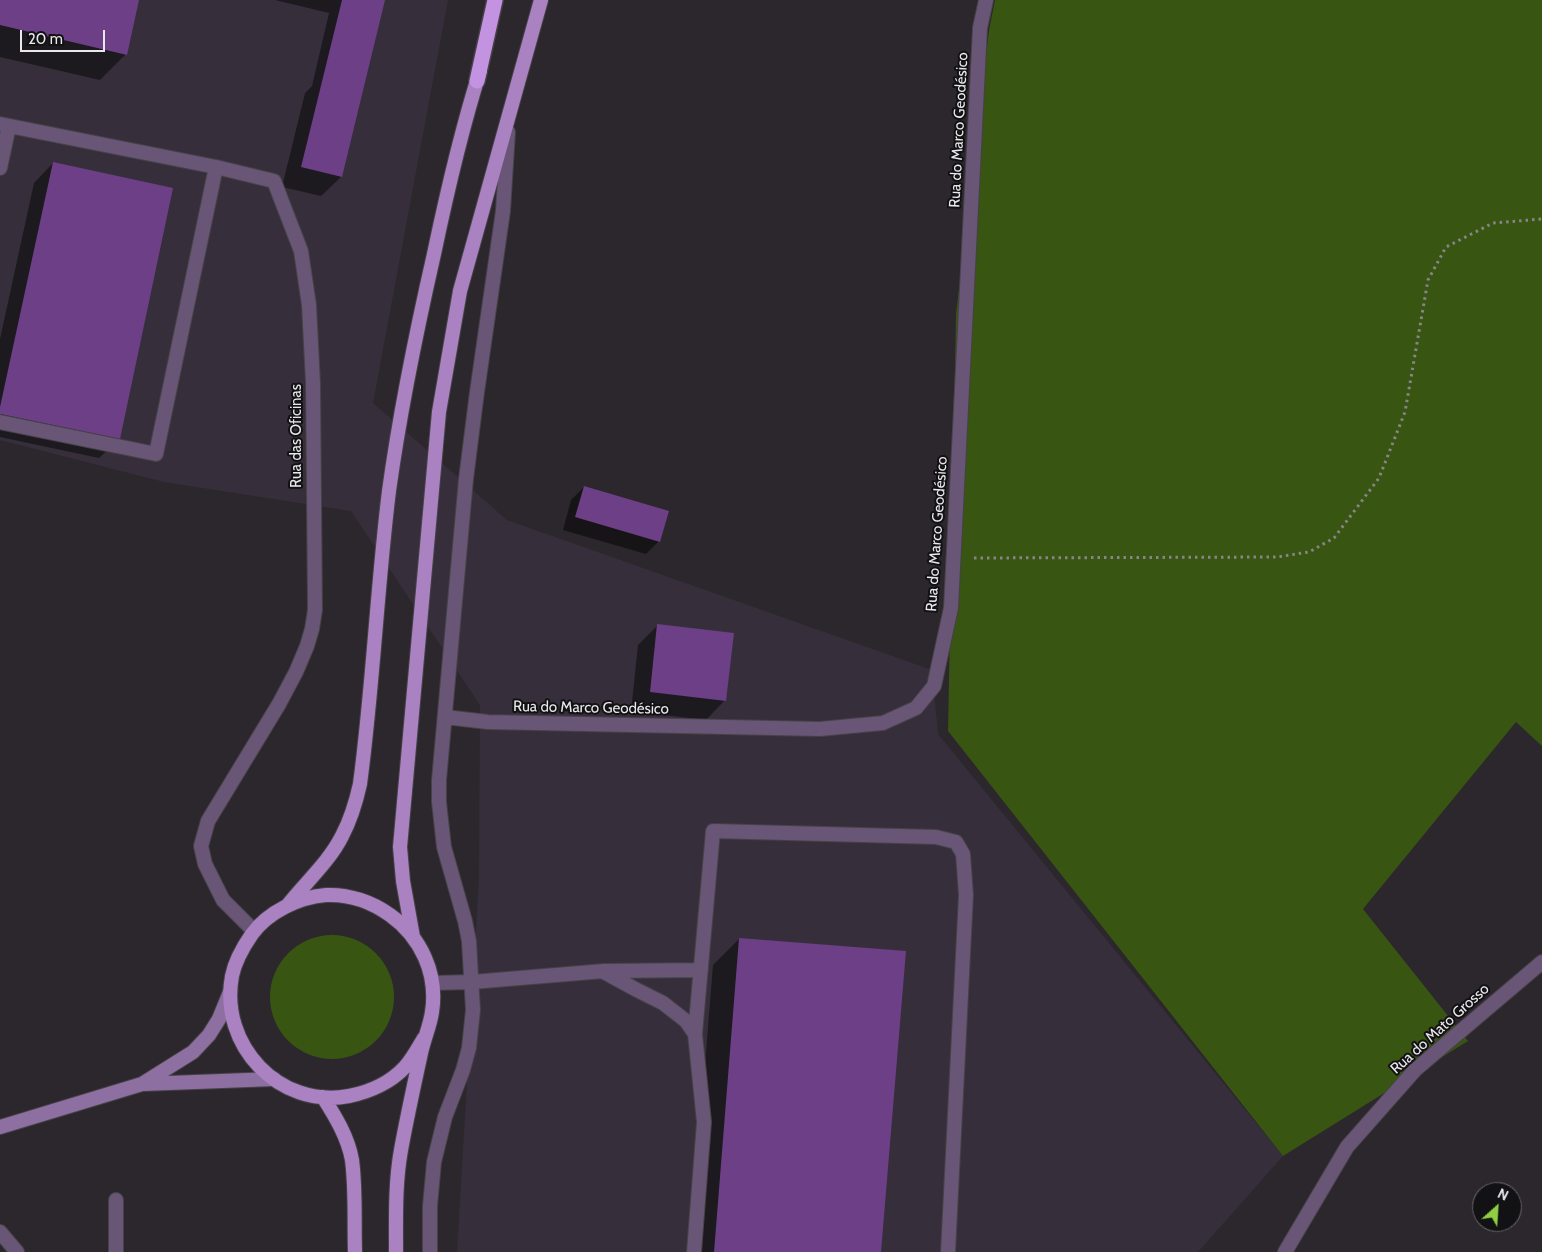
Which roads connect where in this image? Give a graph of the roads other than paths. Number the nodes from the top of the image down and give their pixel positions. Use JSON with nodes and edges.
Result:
{"nodes":[{"id":1,"x":495,"y":0,"type":"edge"},
{"id":2,"x":503,"y":0,"type":"edge"},
{"id":3,"x":541,"y":0,"type":"edge"},
{"id":4,"x":986,"y":0,"type":"edge"},
{"id":5,"x":477,"y":81,"type":"junction"},
{"id":6,"x":508,"y":117,"type":"junction"},
{"id":7,"x":5,"y":125,"type":"edge"},
{"id":8,"x":216,"y":167,"type":"junction"},
{"id":9,"x":0,"y":168,"type":"edge"},
{"id":10,"x":0,"y":422,"type":"edge"},
{"id":11,"x":445,"y":717,"type":"junction"},
{"id":12,"x":287,"y":906,"type":"junction"},
{"id":13,"x":254,"y":931,"type":"junction"},
{"id":14,"x":413,"y":937,"type":"junction"},
{"id":15,"x":1542,"y":962,"type":"edge"},
{"id":16,"x":701,"y":970,"type":"junction"},
{"id":17,"x":604,"y":971,"type":"junction"},
{"id":18,"x":472,"y":982,"type":"junction"},
{"id":19,"x":432,"y":983,"type":"junction"},
{"id":20,"x":230,"y":992,"type":"junction"},
{"id":21,"x":695,"y":1034,"type":"junction"},
{"id":22,"x":424,"y":1038,"type":"junction"},
{"id":23,"x":274,"y":1079,"type":"junction"},
{"id":24,"x":142,"y":1084,"type":"junction"},
{"id":25,"x":323,"y":1098,"type":"junction"},
{"id":26,"x":0,"y":1127,"type":"edge"},
{"id":27,"x":116,"y":1200,"type":"dead end"},
{"id":28,"x":0,"y":1232,"type":"edge"},
{"id":29,"x":17,"y":1252,"type":"edge"},
{"id":30,"x":116,"y":1252,"type":"edge"},
{"id":31,"x":355,"y":1252,"type":"edge"},
{"id":32,"x":396,"y":1252,"type":"edge"},
{"id":33,"x":430,"y":1252,"type":"edge"},
{"id":34,"x":694,"y":1252,"type":"edge"},
{"id":35,"x":948,"y":1252,"type":"edge"},
{"id":36,"x":1285,"y":1252,"type":"edge"}],
"edges":[{"from":1,"to":5,"type":"highway"},
{"from":2,"to":5,"type":"main road"},
{"from":3,"to":6,"type":"main road"},
{"from":4,"to":11,"type":"street","name":"Rua do Marco Geodésico"},
{"from":5,"to":12,"type":"main road"},
{"from":6,"to":11,"type":"street"},
{"from":6,"to":14,"type":"main road"},
{"from":7,"to":8,"type":"street","name":"Rua das Oficinas"},
{"from":7,"to":9,"type":"street"},
{"from":8,"to":10,"type":"street"},
{"from":8,"to":13,"type":"street","name":"Rua das Oficinas"},
{"from":11,"to":18,"type":"street"},
{"from":12,"to":13,"type":"main road"},
{"from":12,"to":14,"type":"main road"},
{"from":13,"to":20,"type":"main road"},
{"from":14,"to":19,"type":"main road"},
{"from":15,"to":36,"type":"street","name":"Rua do Mato Grosso"},
{"from":16,"to":17,"type":"street"},
{"from":16,"to":21,"type":"street"},
{"from":16,"to":35,"type":"street"},
{"from":17,"to":18,"type":"street"},
{"from":17,"to":21,"type":"street"},
{"from":18,"to":19,"type":"street"},
{"from":18,"to":33,"type":"street"},
{"from":19,"to":22,"type":"main road"},
{"from":20,"to":23,"type":"main road"},
{"from":20,"to":24,"type":"main road"},
{"from":21,"to":34,"type":"street"},
{"from":22,"to":25,"type":"main road"},
{"from":22,"to":32,"type":"main road"},
{"from":23,"to":24,"type":"main road"},
{"from":23,"to":25,"type":"main road"},
{"from":24,"to":26,"type":"main road"},
{"from":25,"to":31,"type":"main road"},
{"from":27,"to":30,"type":"street"},
{"from":28,"to":29,"type":"street"}]}
